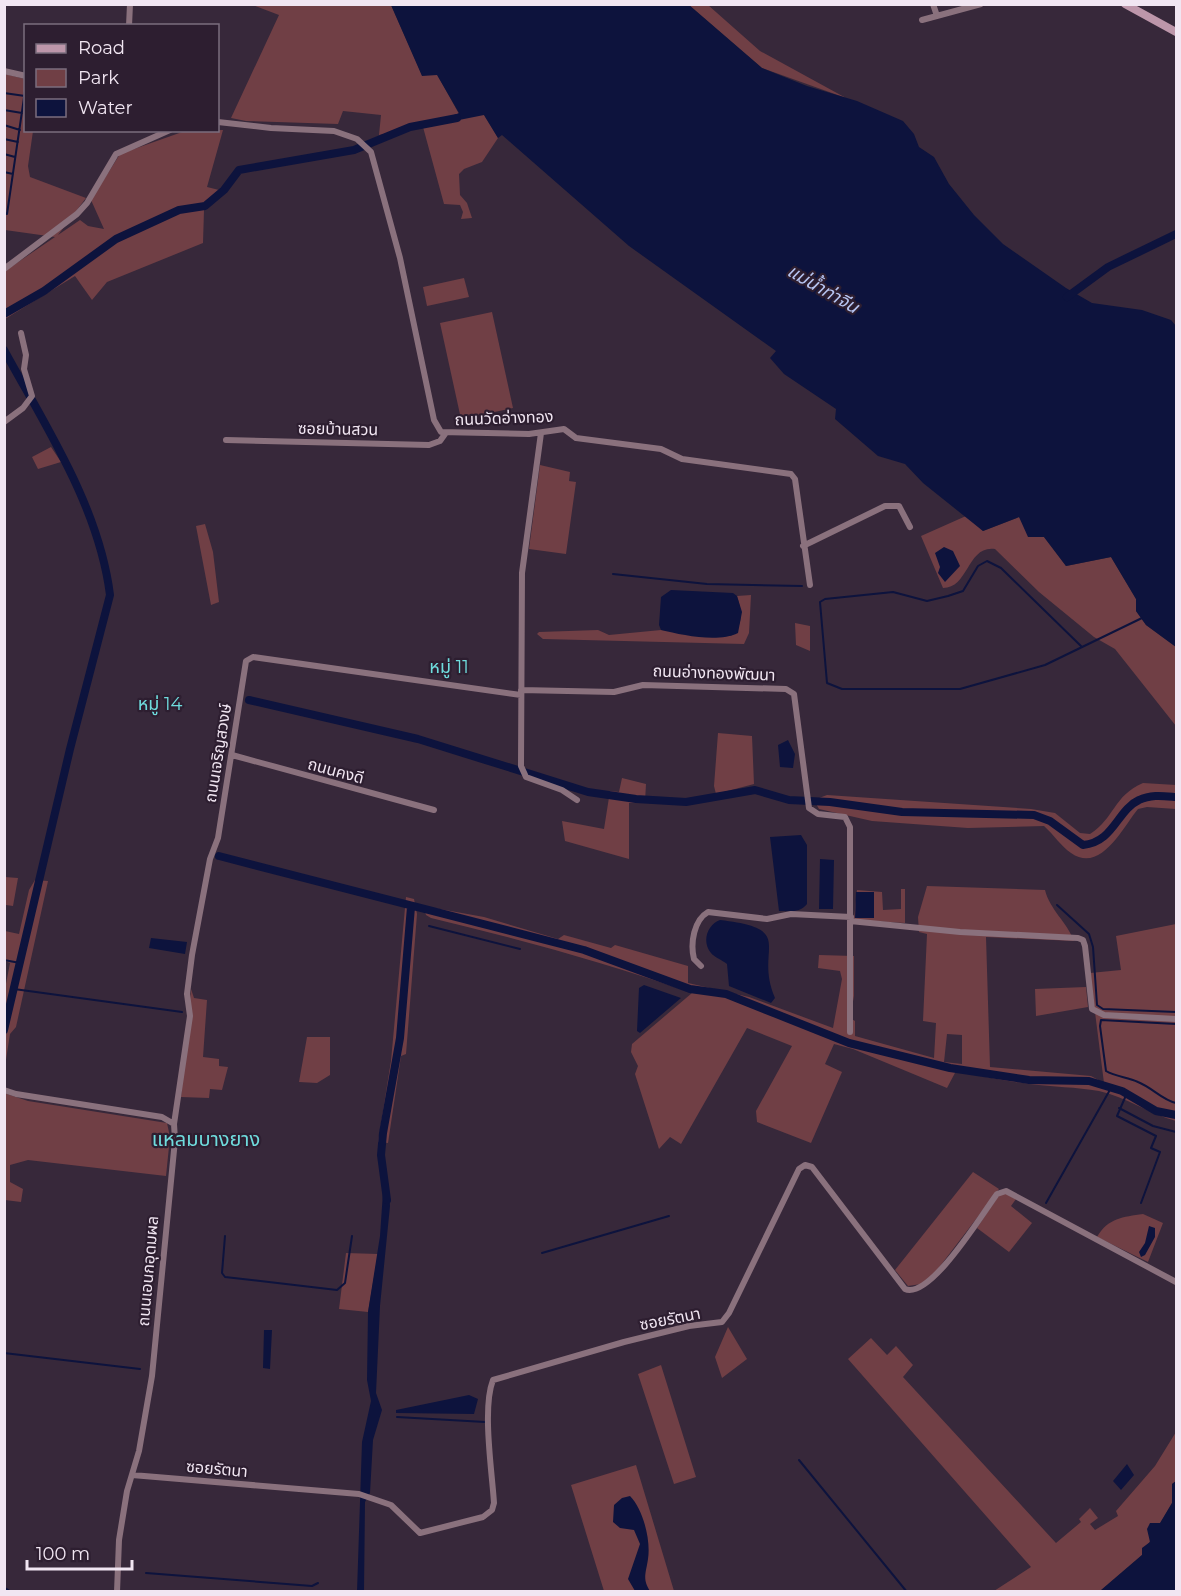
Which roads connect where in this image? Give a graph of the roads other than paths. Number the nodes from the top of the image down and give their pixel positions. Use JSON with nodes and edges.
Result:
{"nodes":[{"id":1,"x":130,"y":4,"type":"edge"},
{"id":2,"x":933,"y":4,"type":"edge"},
{"id":3,"x":981,"y":4,"type":"edge"},
{"id":4,"x":1125,"y":4,"type":"edge"},
{"id":5,"x":954,"y":8,"type":"edge"},
{"id":6,"x":937,"y":16,"type":"junction"},
{"id":7,"x":922,"y":20,"type":"dead end"},
{"id":8,"x":129,"y":24,"type":"edge"},
{"id":9,"x":1176,"y":32,"type":"edge"},
{"id":10,"x":4,"y":71,"type":"edge"},
{"id":11,"x":24,"y":75,"type":"edge"},
{"id":12,"x":219,"y":122,"type":"edge"},
{"id":13,"x":166,"y":132,"type":"edge"},
{"id":14,"x":4,"y":269,"type":"edge"},
{"id":15,"x":21,"y":333,"type":"dead end"},
{"id":16,"x":4,"y":422,"type":"edge"},
{"id":17,"x":541,"y":433,"type":"junction"},
{"id":18,"x":445,"y":434,"type":"junction"},
{"id":19,"x":226,"y":440,"type":"dead end"},
{"id":20,"x":910,"y":527,"type":"dead end"},
{"id":21,"x":803,"y":546,"type":"junction"},
{"id":22,"x":810,"y":585,"type":"dead end"},
{"id":23,"x":521,"y":693,"type":"junction"},
{"id":24,"x":232,"y":755,"type":"junction"},
{"id":25,"x":577,"y":800,"type":"dead end"},
{"id":26,"x":434,"y":810,"type":"dead end"},
{"id":27,"x":850,"y":919,"type":"junction"},
{"id":28,"x":701,"y":966,"type":"dead end"},
{"id":29,"x":1176,"y":1019,"type":"edge"},
{"id":30,"x":850,"y":1032,"type":"dead end"},
{"id":31,"x":4,"y":1090,"type":"edge"},
{"id":32,"x":174,"y":1124,"type":"junction"},
{"id":33,"x":1176,"y":1282,"type":"edge"},
{"id":34,"x":132,"y":1475,"type":"junction"},
{"id":35,"x":117,"y":1592,"type":"edge"}],
"edges":[{"from":1,"to":8,"type":"street"},
{"from":2,"to":6,"type":"street"},
{"from":3,"to":5,"type":"street"},
{"from":4,"to":9,"type":"main road"},
{"from":5,"to":6,"type":"street"},
{"from":6,"to":7,"type":"street"},
{"from":10,"to":11,"type":"street"},
{"from":12,"to":18,"type":"street","name":"ถนนวัดอ่างทอง"},
{"from":13,"to":14,"type":"street"},
{"from":15,"to":16,"type":"street"},
{"from":17,"to":18,"type":"street","name":"ถนนวัดอ่างทอง"},
{"from":17,"to":21,"type":"street","name":"ถนนวัดอ่างทอง"},
{"from":17,"to":23,"type":"street"},
{"from":18,"to":19,"type":"street","name":"ซอยบ้านสวน"},
{"from":20,"to":21,"type":"street"},
{"from":21,"to":22,"type":"street","name":"ถนนวัดอ่างทอง"},
{"from":23,"to":24,"type":"street","name":"ถนนเจริญสวงษ์"},
{"from":23,"to":25,"type":"street"},
{"from":23,"to":27,"type":"street","name":"ถนนอ่างทองพัฒนา"},
{"from":24,"to":26,"type":"street","name":"ถนนคงดี"},
{"from":24,"to":32,"type":"street","name":"ถนนเจริญสวงษ์"},
{"from":27,"to":28,"type":"street"},
{"from":27,"to":29,"type":"street"},
{"from":27,"to":30,"type":"street","name":"ถนนอ่างทองพัฒนา"},
{"from":31,"to":32,"type":"street"},
{"from":32,"to":34,"type":"street","name":"ถนนเอนกอุดมผล"},
{"from":33,"to":34,"type":"street","name":"ซอยรัตนา"},
{"from":34,"to":35,"type":"street","name":"ถนนเอนกอุดมผล"}]}
